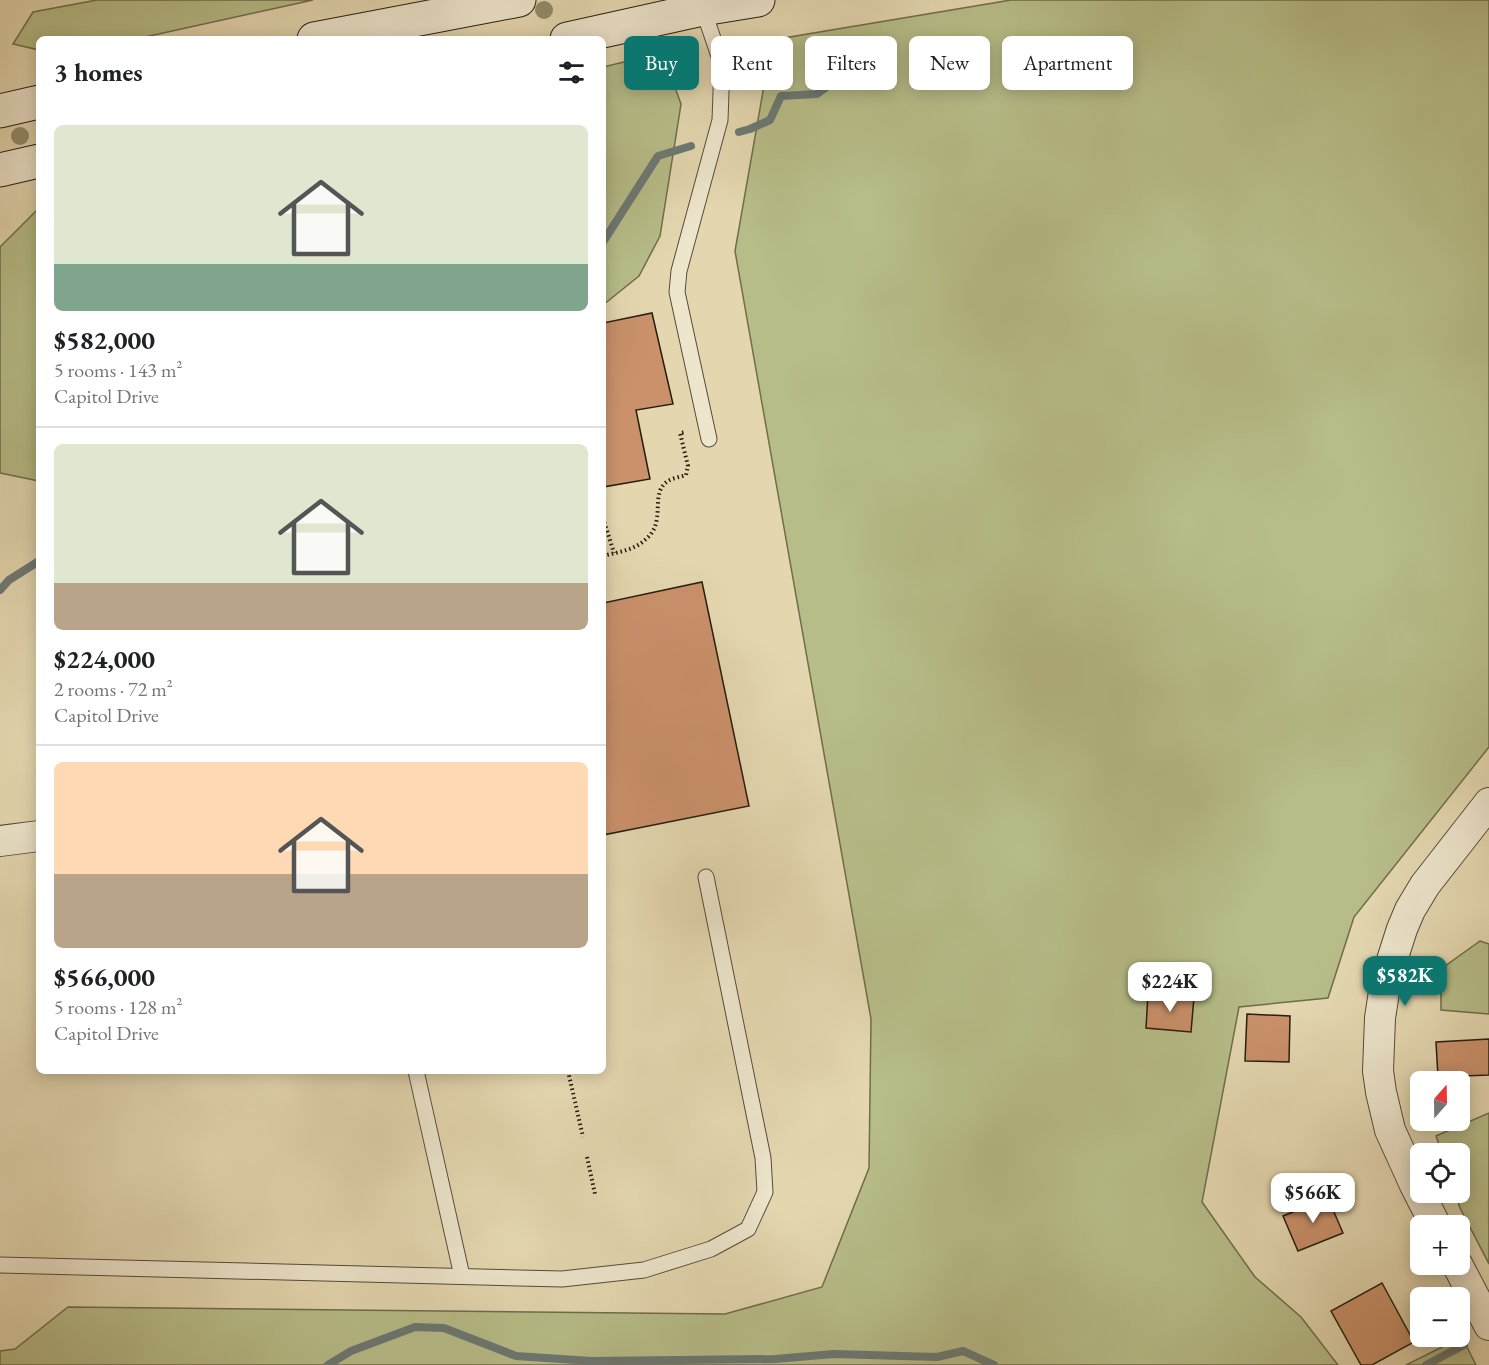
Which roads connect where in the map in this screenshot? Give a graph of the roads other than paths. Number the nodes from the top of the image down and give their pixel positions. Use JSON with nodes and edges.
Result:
{"nodes":[{"id":1,"x":519,"y":0,"type":"edge"},
{"id":2,"x":758,"y":0,"type":"edge"},
{"id":3,"x":702,"y":5,"type":"edge"},
{"id":4,"x":330,"y":36,"type":"edge"},
{"id":5,"x":579,"y":36,"type":"edge"},
{"id":6,"x":36,"y":103,"type":"edge"},
{"id":7,"x":0,"y":111,"type":"edge"},
{"id":8,"x":36,"y":162,"type":"edge"},
{"id":9,"x":0,"y":170,"type":"edge"},
{"id":10,"x":709,"y":439,"type":"dead end"},
{"id":11,"x":1489,"y":803,"type":"edge"},
{"id":12,"x":36,"y":836,"type":"edge"},
{"id":13,"x":0,"y":841,"type":"edge"},
{"id":14,"x":706,"y":877,"type":"dead end"},
{"id":15,"x":417,"y":1074,"type":"edge"},
{"id":16,"x":1430,"y":1215,"type":"edge"},
{"id":17,"x":0,"y":1265,"type":"edge"},
{"id":18,"x":1463,"y":1275,"type":"edge"},
{"id":19,"x":462,"y":1276,"type":"junction"},
{"id":20,"x":1489,"y":1325,"type":"edge"}],
"edges":[{"from":1,"to":4,"type":"street"},
{"from":2,"to":3,"type":"street"},
{"from":3,"to":5,"type":"street"},
{"from":3,"to":10,"type":"lane"},
{"from":6,"to":7,"type":"street"},
{"from":8,"to":9,"type":"street"},
{"from":11,"to":16,"type":"street"},
{"from":12,"to":13,"type":"street"},
{"from":14,"to":19,"type":"lane"},
{"from":15,"to":19,"type":"lane"},
{"from":17,"to":19,"type":"lane"},
{"from":18,"to":20,"type":"street"}]}
